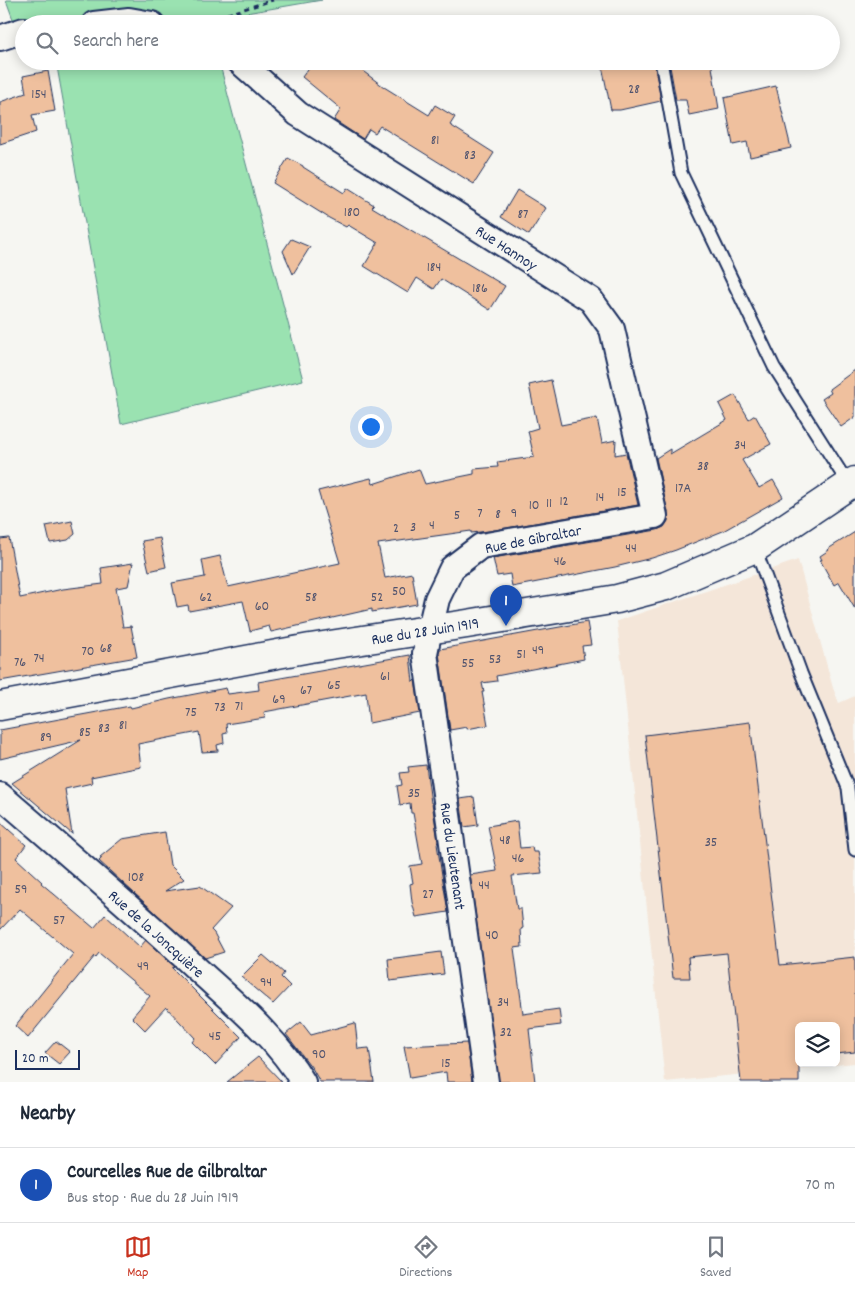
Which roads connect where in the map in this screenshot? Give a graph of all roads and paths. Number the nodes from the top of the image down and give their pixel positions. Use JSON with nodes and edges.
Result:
{"nodes":[{"id":1,"x":273,"y":0,"type":"edge"},
{"id":2,"x":224,"y":15,"type":"edge"},
{"id":3,"x":15,"y":33,"type":"edge"},
{"id":4,"x":0,"y":38,"type":"edge"},
{"id":5,"x":248,"y":70,"type":"edge"},
{"id":6,"x":663,"y":70,"type":"edge"},
{"id":7,"x":852,"y":483,"type":"edge"},
{"id":8,"x":655,"y":516,"type":"joint"},
{"id":9,"x":755,"y":548,"type":"junction"},
{"id":10,"x":430,"y":629,"type":"junction"},
{"id":11,"x":0,"y":706,"type":"edge"},
{"id":12,"x":0,"y":795,"type":"edge"},
{"id":13,"x":855,"y":850,"type":"edge"},
{"id":14,"x":303,"y":1082,"type":"edge"},
{"id":15,"x":486,"y":1082,"type":"edge"}],
"edges":[{"from":1,"to":2,"type":"path"},
{"from":3,"to":4,"type":"street"},
{"from":5,"to":8,"type":"street","name":"Rue Hannoy"},
{"from":6,"to":7,"type":"lane"},
{"from":7,"to":9,"type":"main road","name":"Rue du 28 Juin 1919"},
{"from":8,"to":10,"type":"street","name":"Rue de Gibraltar"},
{"from":9,"to":10,"type":"main road","name":"Rue du 28 Juin 1919"},
{"from":9,"to":13,"type":"lane"},
{"from":10,"to":11,"type":"main road","name":"Rue du 28 Juin 1919"},
{"from":10,"to":15,"type":"street","name":"Rue du Lieutenant"},
{"from":12,"to":14,"type":"street","name":"Rue de la Joncquière"}]}
